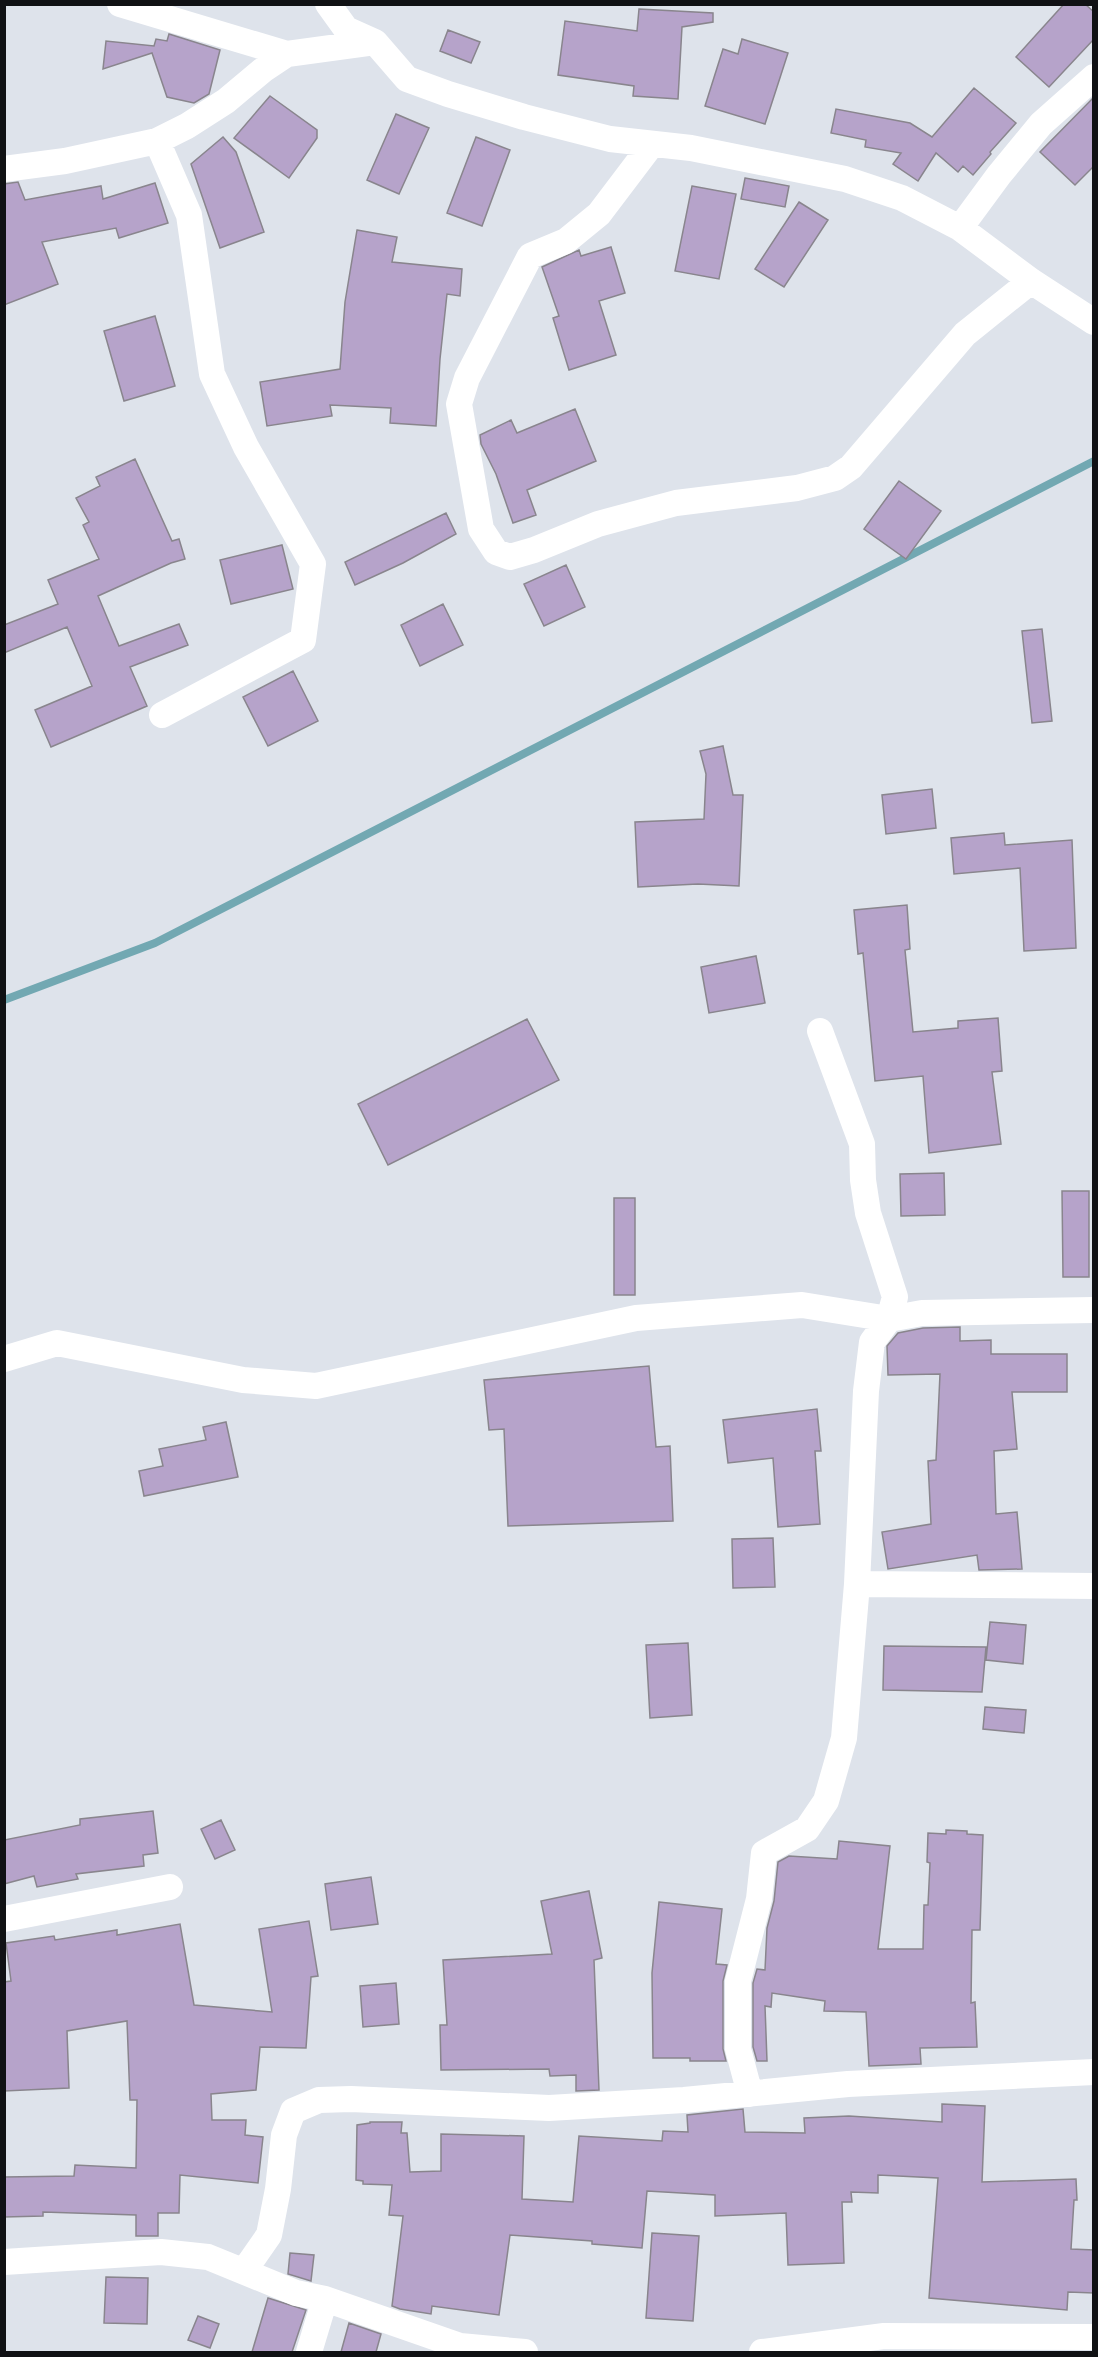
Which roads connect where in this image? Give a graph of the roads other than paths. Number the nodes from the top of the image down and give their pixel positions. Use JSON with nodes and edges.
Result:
{"nodes":[{"id":1,"x":120,"y":4,"type":"edge"},
{"id":2,"x":328,"y":4,"type":"edge"},
{"id":3,"x":375,"y":42,"type":"junction"},
{"id":4,"x":287,"y":54,"type":"junction"},
{"id":5,"x":1094,"y":77,"type":"edge"},
{"id":6,"x":157,"y":141,"type":"junction"},
{"id":7,"x":652,"y":144,"type":"junction"},
{"id":8,"x":4,"y":169,"type":"edge"},
{"id":9,"x":960,"y":228,"type":"junction"},
{"id":10,"x":1031,"y":281,"type":"junction"},
{"id":11,"x":1094,"y":322,"type":"edge"},
{"id":12,"x":162,"y":715,"type":"dead end"},
{"id":13,"x":820,"y":1031,"type":"dead end"},
{"id":14,"x":1094,"y":1311,"type":"edge"},
{"id":15,"x":889,"y":1319,"type":"junction"},
{"id":16,"x":4,"y":1359,"type":"edge"},
{"id":17,"x":856,"y":1584,"type":"junction"},
{"id":18,"x":1094,"y":1586,"type":"edge"},
{"id":19,"x":170,"y":1887,"type":"dead end"},
{"id":20,"x":4,"y":1919,"type":"edge"},
{"id":21,"x":1094,"y":2072,"type":"edge"},
{"id":22,"x":750,"y":2094,"type":"junction"},
{"id":23,"x":4,"y":2262,"type":"edge"},
{"id":24,"x":244,"y":2271,"type":"junction"},
{"id":25,"x":325,"y":2299,"type":"junction"},
{"id":26,"x":1094,"y":2337,"type":"edge"},
{"id":27,"x":882,"y":2344,"type":"edge"},
{"id":28,"x":309,"y":2352,"type":"edge"},
{"id":29,"x":525,"y":2352,"type":"edge"},
{"id":30,"x":762,"y":2352,"type":"edge"}],
"edges":[{"from":1,"to":4,"type":"street"},
{"from":2,"to":3,"type":"street"},
{"from":3,"to":4,"type":"street"},
{"from":3,"to":7,"type":"street"},
{"from":4,"to":6,"type":"street"},
{"from":5,"to":9,"type":"street"},
{"from":6,"to":8,"type":"street"},
{"from":6,"to":12,"type":"street"},
{"from":7,"to":9,"type":"street"},
{"from":7,"to":10,"type":"street"},
{"from":9,"to":10,"type":"street"},
{"from":10,"to":11,"type":"street"},
{"from":13,"to":15,"type":"street"},
{"from":14,"to":15,"type":"street"},
{"from":15,"to":16,"type":"street"},
{"from":15,"to":17,"type":"street"},
{"from":17,"to":18,"type":"street"},
{"from":17,"to":22,"type":"street"},
{"from":19,"to":20,"type":"street"},
{"from":21,"to":22,"type":"street"},
{"from":22,"to":24,"type":"street"},
{"from":23,"to":24,"type":"street"},
{"from":24,"to":25,"type":"street"},
{"from":25,"to":28,"type":"street"},
{"from":25,"to":29,"type":"street"},
{"from":26,"to":27,"type":"street"},
{"from":27,"to":30,"type":"street"}]}
